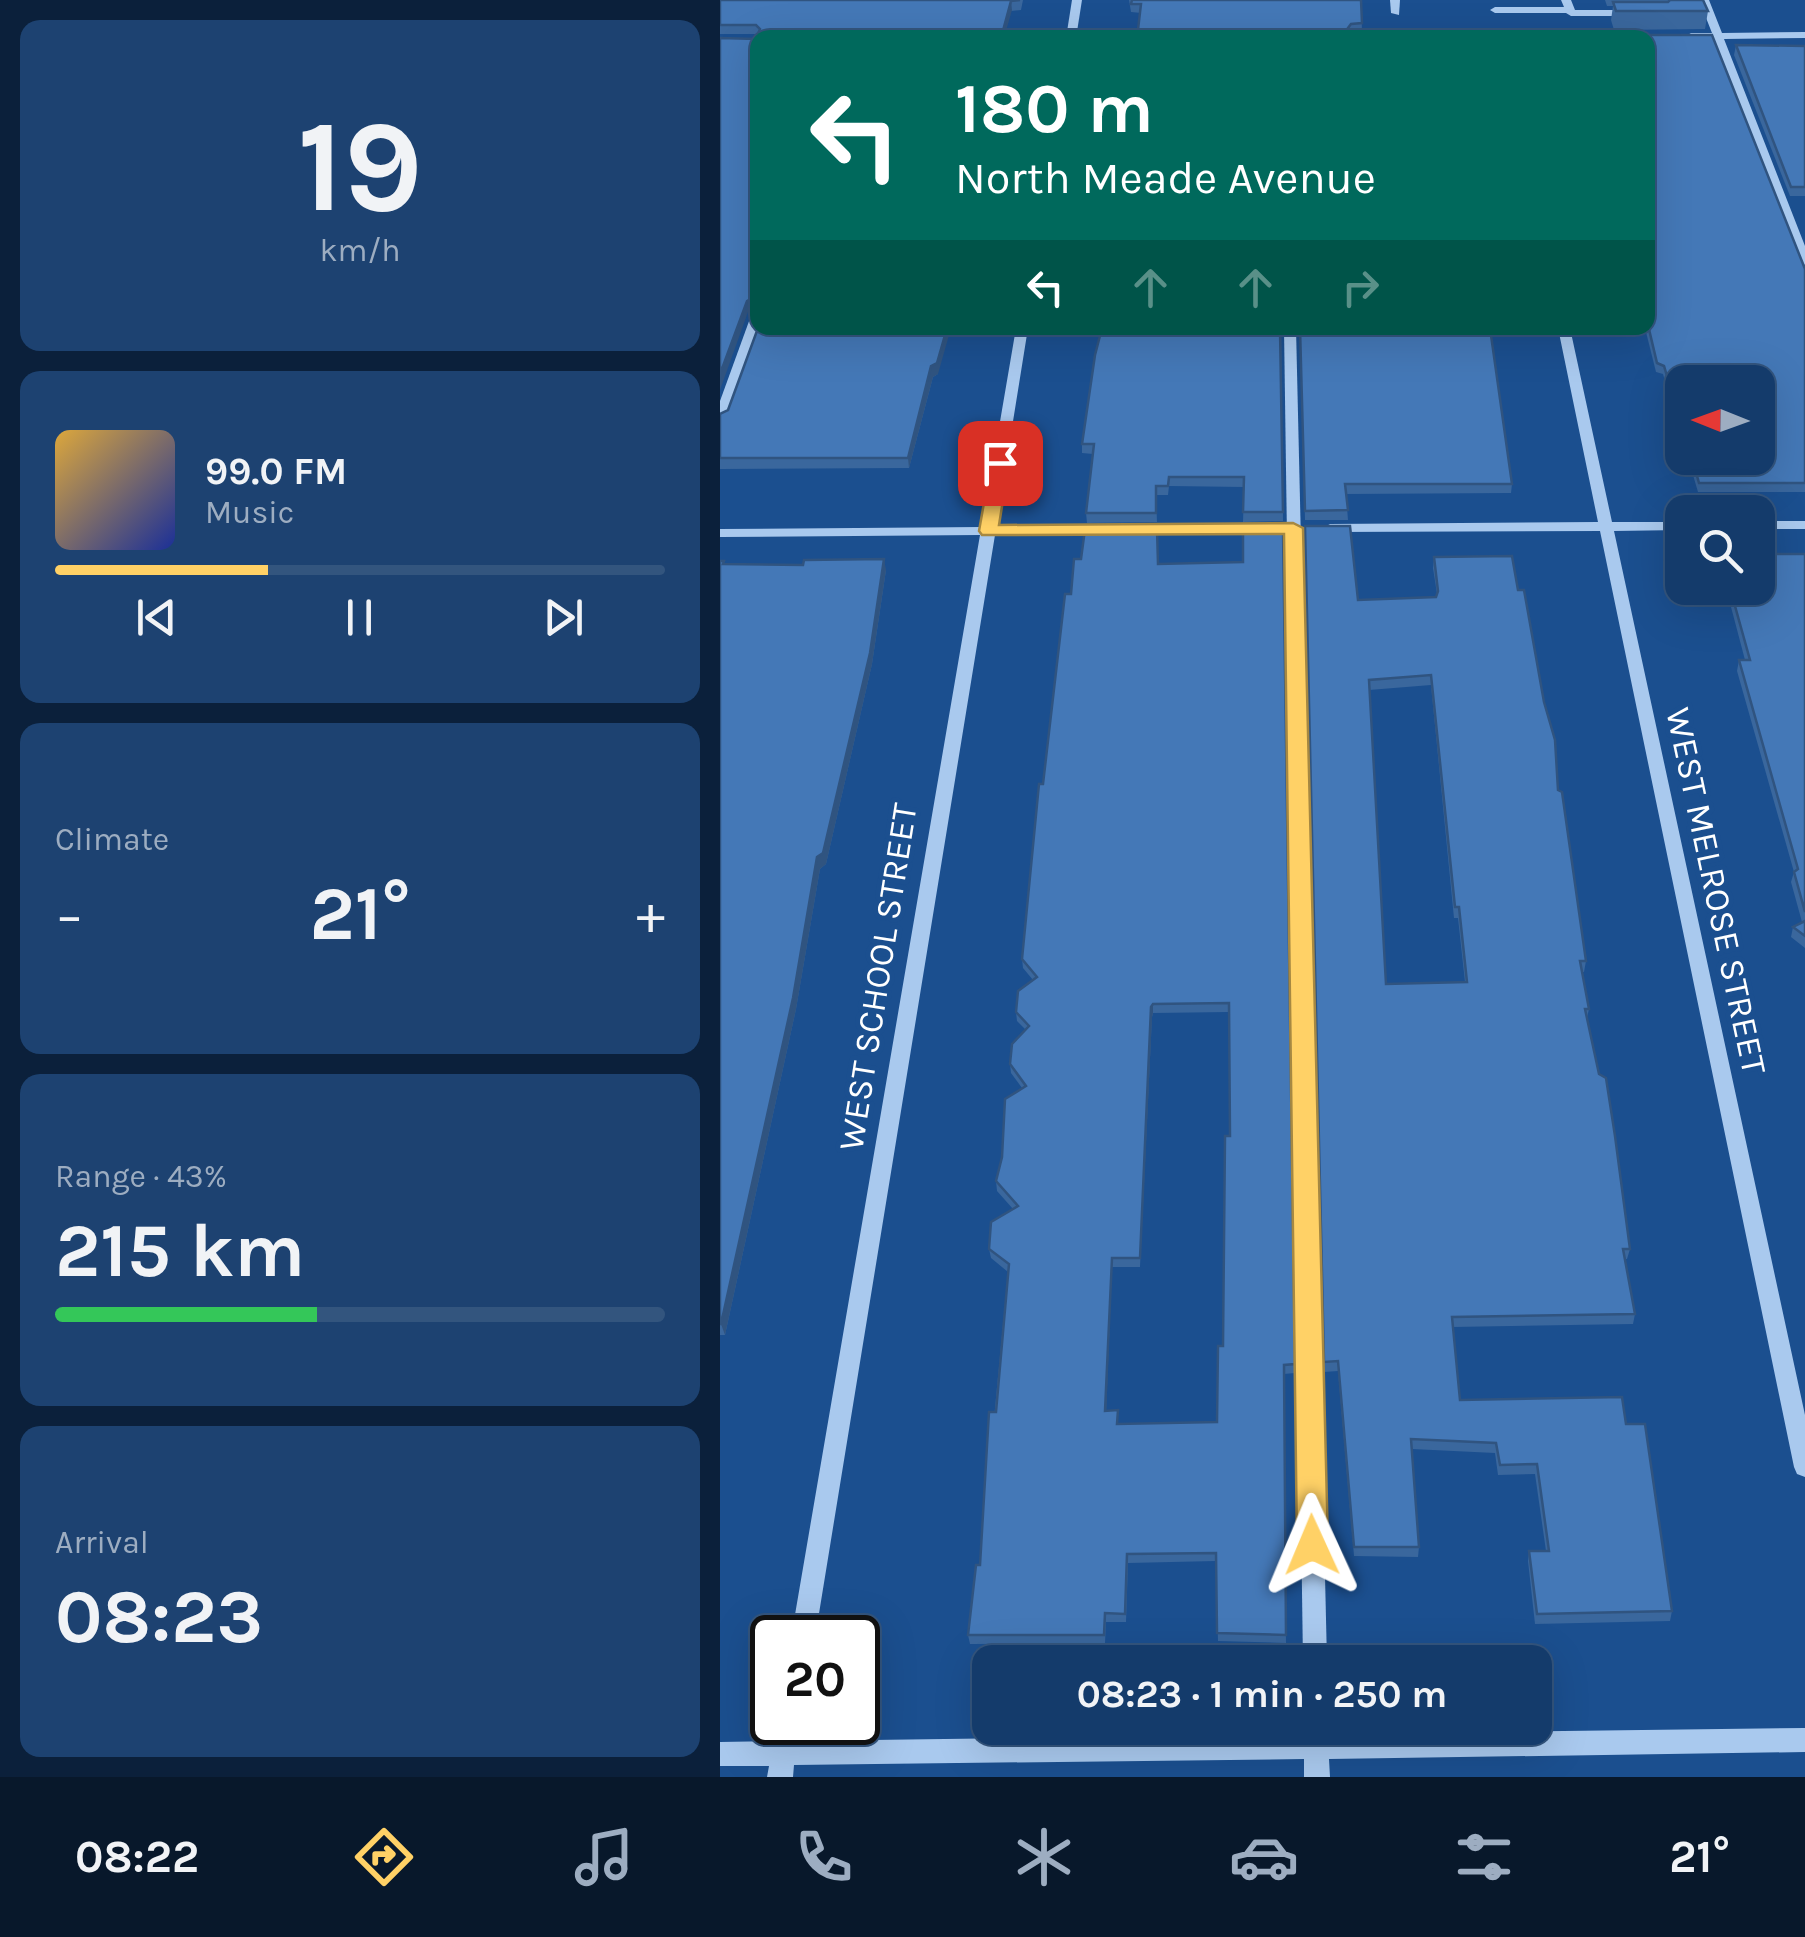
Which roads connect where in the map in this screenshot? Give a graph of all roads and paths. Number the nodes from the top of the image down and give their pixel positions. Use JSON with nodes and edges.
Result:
{"nodes":[{"id":1,"x":1077,"y":0,"type":"edge"},
{"id":2,"x":1394,"y":0,"type":"edge"},
{"id":3,"x":1704,"y":0,"type":"edge"},
{"id":4,"x":1493,"y":5,"type":"edge"},
{"id":5,"x":1568,"y":5,"type":"edge"},
{"id":6,"x":1647,"y":12,"type":"edge"},
{"id":7,"x":1396,"y":13,"type":"dead end"},
{"id":8,"x":1072,"y":30,"type":"edge"},
{"id":9,"x":1501,"y":30,"type":"edge"},
{"id":10,"x":1655,"y":36,"type":"edge"},
{"id":11,"x":1659,"y":36,"type":"edge"},
{"id":12,"x":1678,"y":36,"type":"edge"},
{"id":13,"x":1718,"y":36,"type":"junction"},
{"id":14,"x":1805,"y":36,"type":"edge"},
{"id":15,"x":1805,"y":261,"type":"edge"},
{"id":16,"x":750,"y":335,"type":"edge"},
{"id":17,"x":1021,"y":335,"type":"edge"},
{"id":18,"x":1290,"y":335,"type":"edge"},
{"id":19,"x":1565,"y":335,"type":"edge"},
{"id":20,"x":720,"y":418,"type":"edge"},
{"id":21,"x":1775,"y":525,"type":"edge"},
{"id":22,"x":1805,"y":525,"type":"edge"},
{"id":23,"x":1606,"y":526,"type":"junction"},
{"id":24,"x":1665,"y":526,"type":"edge"},
{"id":25,"x":1293,"y":528,"type":"junction"},
{"id":26,"x":988,"y":531,"type":"junction"},
{"id":27,"x":720,"y":533,"type":"edge"},
{"id":28,"x":1805,"y":1467,"type":"edge"},
{"id":29,"x":808,"y":1615,"type":"edge"},
{"id":30,"x":1315,"y":1645,"type":"edge"},
{"id":31,"x":1552,"y":1738,"type":"edge"},
{"id":32,"x":1805,"y":1740,"type":"edge"},
{"id":33,"x":1163,"y":1745,"type":"edge"},
{"id":34,"x":1316,"y":1745,"type":"edge"},
{"id":35,"x":720,"y":1754,"type":"edge"},
{"id":36,"x":782,"y":1765,"type":"edge"},
{"id":37,"x":1317,"y":1777,"type":"edge"}],
"edges":[{"from":1,"to":8,"type":"street"},
{"from":2,"to":7,"type":"street"},
{"from":3,"to":13,"type":"street"},
{"from":4,"to":5,"type":"street"},
{"from":4,"to":9,"type":"street"},
{"from":5,"to":6,"type":"street"},
{"from":10,"to":11,"type":"street"},
{"from":12,"to":13,"type":"street"},
{"from":13,"to":14,"type":"street"},
{"from":13,"to":15,"type":"street"},
{"from":16,"to":20,"type":"street"},
{"from":17,"to":26,"type":"street","name":"WEST SCHOOL STREET"},
{"from":18,"to":25,"type":"street"},
{"from":19,"to":23,"type":"street","name":"WEST MELROSE STREET"},
{"from":21,"to":22,"type":"street"},
{"from":23,"to":24,"type":"street"},
{"from":23,"to":25,"type":"street"},
{"from":23,"to":28,"type":"street","name":"WEST MELROSE STREET"},
{"from":25,"to":26,"type":"street"},
{"from":25,"to":30,"type":"street"},
{"from":26,"to":27,"type":"street"},
{"from":26,"to":29,"type":"street","name":"WEST SCHOOL STREET"},
{"from":31,"to":32,"type":"street"},
{"from":33,"to":36,"type":"street"},
{"from":34,"to":37,"type":"street"},
{"from":35,"to":36,"type":"street"}]}
